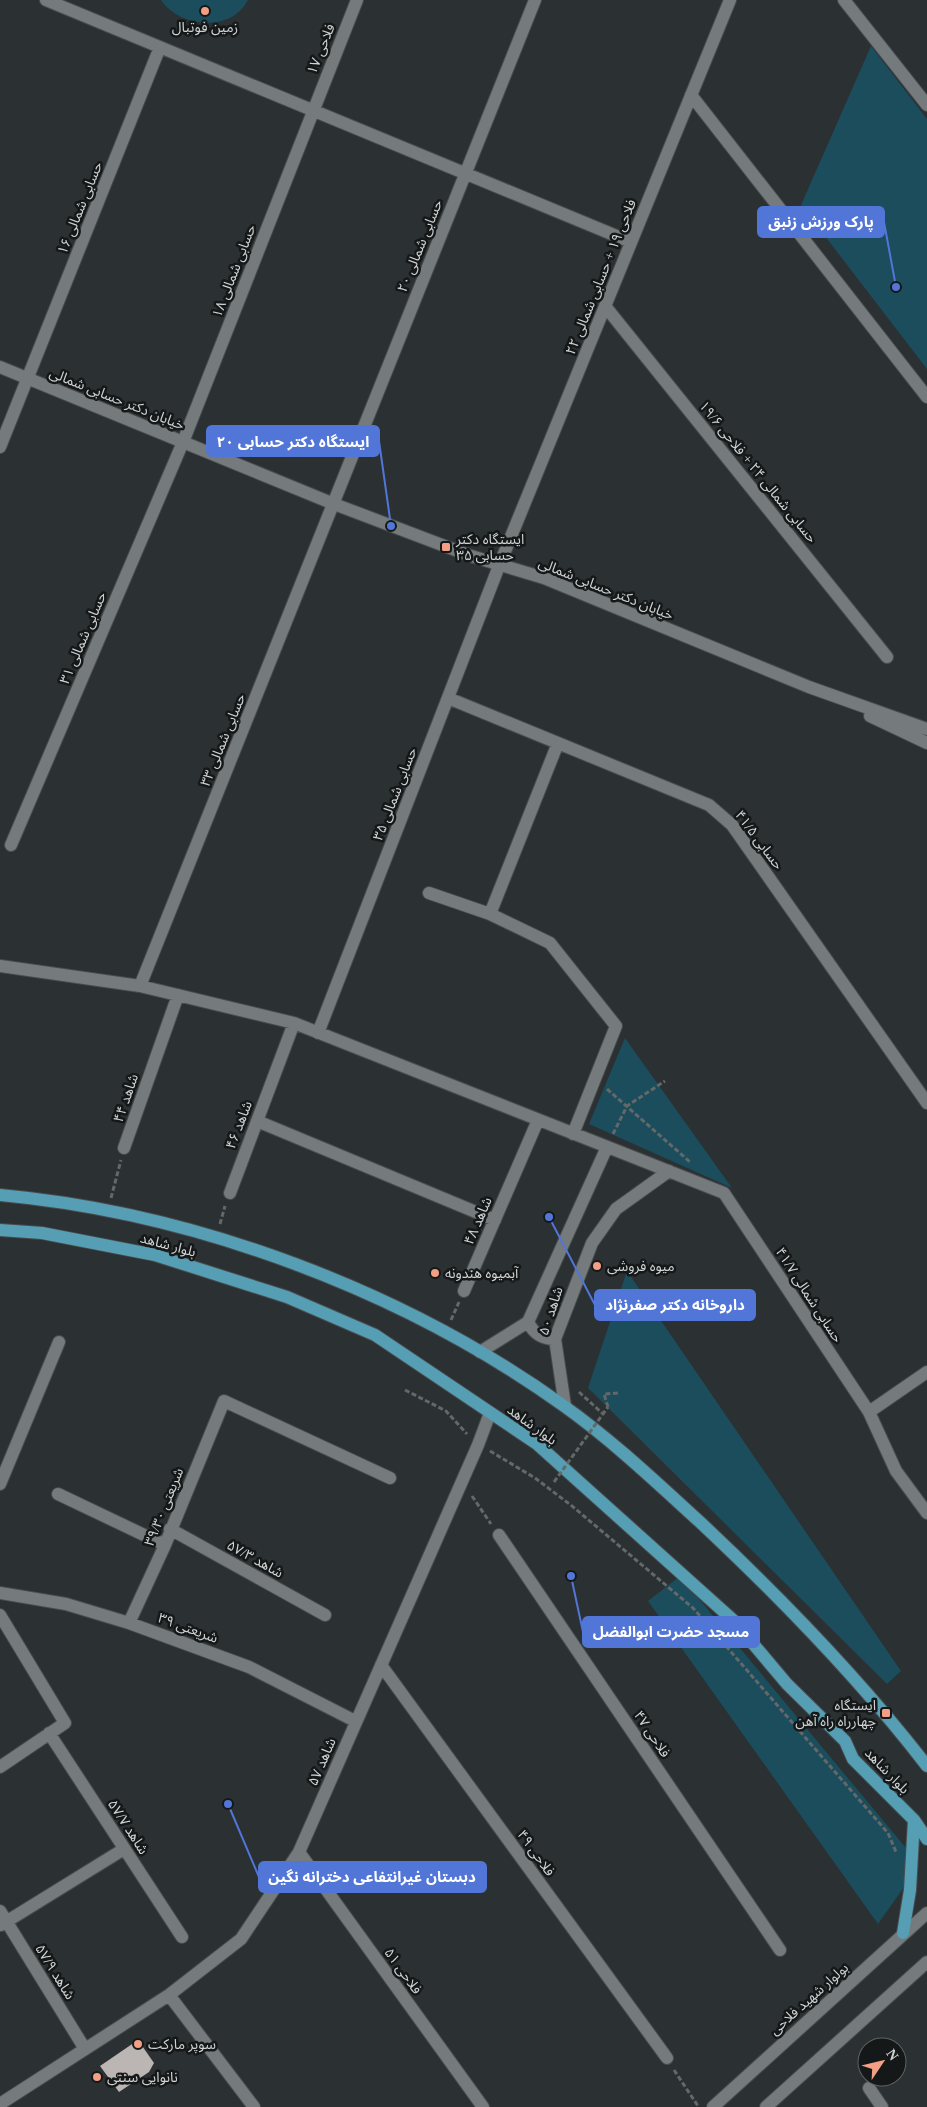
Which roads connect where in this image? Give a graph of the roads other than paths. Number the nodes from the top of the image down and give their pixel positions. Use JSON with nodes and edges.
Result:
{"nodes":[{"id":1,"x":46,"y":0,"type":"edge"},
{"id":2,"x":357,"y":0,"type":"edge"},
{"id":3,"x":534,"y":0,"type":"edge"},
{"id":4,"x":730,"y":0,"type":"edge"},
{"id":5,"x":844,"y":0,"type":"edge"},
{"id":6,"x":160,"y":47,"type":"junction"},
{"id":7,"x":691,"y":95,"type":"junction"},
{"id":8,"x":927,"y":105,"type":"edge"},
{"id":9,"x":313,"y":110,"type":"junction"},
{"id":10,"x":465,"y":174,"type":"junction"},
{"id":11,"x":631,"y":242,"type":"junction"},
{"id":12,"x":605,"y":306,"type":"junction"},
{"id":13,"x":0,"y":367,"type":"edge"},
{"id":14,"x":28,"y":379,"type":"junction"},
{"id":15,"x":927,"y":397,"type":"edge"},
{"id":16,"x":183,"y":442,"type":"junction"},
{"id":17,"x":0,"y":447,"type":"edge"},
{"id":18,"x":334,"y":504,"type":"junction"},
{"id":19,"x":499,"y":566,"type":"junction"},
{"id":20,"x":887,"y":657,"type":"dead end"},
{"id":21,"x":448,"y":698,"type":"junction"},
{"id":22,"x":925,"y":740,"type":"edge"},
{"id":23,"x":558,"y":743,"type":"junction"},
{"id":24,"x":11,"y":845,"type":"dead end"},
{"id":25,"x":429,"y":892,"type":"dead end"},
{"id":26,"x":490,"y":914,"type":"junction"},
{"id":27,"x":0,"y":966,"type":"edge"},
{"id":28,"x":140,"y":986,"type":"junction"},
{"id":29,"x":178,"y":995,"type":"junction"},
{"id":30,"x":294,"y":1023,"type":"junction"},
{"id":31,"x":318,"y":1033,"type":"junction"},
{"id":32,"x":927,"y":1103,"type":"edge"},
{"id":33,"x":538,"y":1120,"type":"junction"},
{"id":34,"x":257,"y":1121,"type":"junction"},
{"id":35,"x":574,"y":1134,"type":"junction"},
{"id":36,"x":607,"y":1147,"type":"junction"},
{"id":37,"x":124,"y":1148,"type":"road end"},
{"id":38,"x":669,"y":1171,"type":"junction"},
{"id":39,"x":230,"y":1192,"type":"road end"},
{"id":40,"x":0,"y":1195,"type":"edge"},
{"id":41,"x":495,"y":1220,"type":"junction"},
{"id":42,"x":0,"y":1230,"type":"edge"},
{"id":43,"x":464,"y":1291,"type":"road end"},
{"id":44,"x":528,"y":1322,"type":"junction"},
{"id":45,"x":555,"y":1339,"type":"junction"},
{"id":46,"x":59,"y":1342,"type":"dead end"},
{"id":47,"x":480,"y":1352,"type":"junction"},
{"id":48,"x":927,"y":1372,"type":"edge"},
{"id":49,"x":564,"y":1406,"type":"junction"},
{"id":50,"x":869,"y":1412,"type":"junction"},
{"id":51,"x":490,"y":1413,"type":"junction"},
{"id":52,"x":390,"y":1478,"type":"dead end"},
{"id":53,"x":0,"y":1484,"type":"edge"},
{"id":54,"x":58,"y":1494,"type":"dead end"},
{"id":55,"x":927,"y":1513,"type":"edge"},
{"id":56,"x":170,"y":1529,"type":"junction"},
{"id":57,"x":499,"y":1535,"type":"road end"},
{"id":58,"x":165,"y":1545,"type":"junction"},
{"id":59,"x":0,"y":1593,"type":"edge"},
{"id":60,"x":0,"y":1615,"type":"edge"},
{"id":61,"x":325,"y":1615,"type":"dead end"},
{"id":62,"x":129,"y":1623,"type":"junction"},
{"id":63,"x":381,"y":1665,"type":"junction"},
{"id":64,"x":355,"y":1722,"type":"junction"},
{"id":65,"x":48,"y":1734,"type":"junction"},
{"id":66,"x":927,"y":1766,"type":"edge"},
{"id":67,"x":0,"y":1767,"type":"edge"},
{"id":68,"x":914,"y":1820,"type":"junction"},
{"id":69,"x":927,"y":1839,"type":"edge"},
{"id":70,"x":124,"y":1849,"type":"junction"},
{"id":71,"x":300,"y":1852,"type":"junction"},
{"id":72,"x":927,"y":1913,"type":"edge"},
{"id":73,"x":2,"y":1920,"type":"edge"},
{"id":74,"x":903,"y":1933,"type":"junction"},
{"id":75,"x":182,"y":1937,"type":"dead end"},
{"id":76,"x":780,"y":1950,"type":"dead end"},
{"id":77,"x":927,"y":1962,"type":"edge"},
{"id":78,"x":169,"y":1994,"type":"junction"},
{"id":79,"x":85,"y":2049,"type":"junction"},
{"id":80,"x":667,"y":2058,"type":"road end"},
{"id":81,"x":869,"y":2088,"type":"dead end"},
{"id":82,"x":6,"y":2103,"type":"edge"},
{"id":83,"x":254,"y":2107,"type":"edge"},
{"id":84,"x":483,"y":2107,"type":"edge"},
{"id":85,"x":713,"y":2107,"type":"edge"},
{"id":86,"x":766,"y":2107,"type":"edge"},
{"id":87,"x":882,"y":2107,"type":"edge"}],
"edges":[{"from":1,"to":6,"type":"street"},
{"from":2,"to":9,"type":"street","name":"فلاحی ۱۷"},
{"from":3,"to":10,"type":"street","name":"حسابی شمالی ۲۰"},
{"from":4,"to":7,"type":"street","name":"فلاحی ۱۹ + حسابی شمالی ۲۲"},
{"from":5,"to":8,"type":"street"},
{"from":6,"to":9,"type":"street"},
{"from":6,"to":14,"type":"street","name":"حسابی شمالی ۱۶"},
{"from":7,"to":11,"type":"street","name":"فلاحی ۱۹ + حسابی شمالی ۲۲"},
{"from":7,"to":15,"type":"street"},
{"from":9,"to":10,"type":"street"},
{"from":9,"to":16,"type":"street","name":"حسابی شمالی ۱۸"},
{"from":10,"to":11,"type":"street"},
{"from":10,"to":18,"type":"street","name":"حسابی شمالی ۲۰"},
{"from":11,"to":12,"type":"street","name":"فلاحی ۱۹ + حسابی شمالی ۲۲"},
{"from":12,"to":19,"type":"street","name":"فلاحی ۱۹ + حسابی شمالی ۲۲"},
{"from":12,"to":20,"type":"street","name":"حسابی شمالی ۲۴ + فلاحی ۱۹/۶"},
{"from":13,"to":14,"type":"street","name":"خیابان دکتر حسابی شمالی"},
{"from":14,"to":16,"type":"street","name":"خیابان دکتر حسابی شمالی"},
{"from":14,"to":17,"type":"street","name":"حسابی شمالی ۱۶"},
{"from":16,"to":18,"type":"street","name":"خیابان دکتر حسابی شمالی"},
{"from":16,"to":24,"type":"street","name":"حسابی شمالی ۳۱"},
{"from":18,"to":19,"type":"street","name":"خیابان دکتر حسابی شمالی"},
{"from":18,"to":28,"type":"street","name":"حسابی شمالی ۳۳"},
{"from":19,"to":21,"type":"street","name":"حسابی شمالی ۳۵"},
{"from":19,"to":22,"type":"street","name":"خیابان دکتر حسابی شمالی"},
{"from":21,"to":23,"type":"street","name":"حسابی ۴۱/۵"},
{"from":21,"to":31,"type":"street","name":"حسابی شمالی ۳۵"},
{"from":23,"to":26,"type":"street"},
{"from":23,"to":32,"type":"street","name":"حسابی ۴۱/۵"},
{"from":25,"to":26,"type":"street"},
{"from":26,"to":35,"type":"street"},
{"from":27,"to":28,"type":"street"},
{"from":28,"to":29,"type":"street"},
{"from":29,"to":30,"type":"street"},
{"from":29,"to":37,"type":"street","name":"شاهد ۴۴"},
{"from":30,"to":31,"type":"street"},
{"from":30,"to":34,"type":"street","name":"شاهد ۴۶"},
{"from":31,"to":33,"type":"street"},
{"from":33,"to":35,"type":"street"},
{"from":33,"to":41,"type":"street","name":"شاهد ۴۸"},
{"from":34,"to":39,"type":"street","name":"شاهد ۴۶"},
{"from":34,"to":41,"type":"street"},
{"from":35,"to":36,"type":"street"},
{"from":36,"to":38,"type":"street"},
{"from":36,"to":44,"type":"street","name":"شاهد ۵۰"},
{"from":38,"to":45,"type":"street","name":"شاهد ۵۰"},
{"from":38,"to":50,"type":"street","name":"حسابی شمالی ۴۱/۷"},
{"from":40,"to":47,"type":"main road","name":"بلوار شاهد"},
{"from":41,"to":43,"type":"street","name":"شاهد ۴۸"},
{"from":42,"to":51,"type":"main road","name":"بلوار شاهد"},
{"from":44,"to":45,"type":"street"},
{"from":44,"to":47,"type":"street","name":"شاهد ۵۰"},
{"from":45,"to":49,"type":"street","name":"شاهد ۵۰"},
{"from":46,"to":53,"type":"street"},
{"from":47,"to":49,"type":"main road","name":"بلوار شاهد"},
{"from":48,"to":50,"type":"street"},
{"from":49,"to":66,"type":"main road","name":"بلوار شاهد"},
{"from":50,"to":55,"type":"street","name":"حسابی شمالی ۴۱/۷"},
{"from":51,"to":63,"type":"street","name":"شاهد ۵۷"},
{"from":51,"to":68,"type":"main road","name":"بلوار شاهد"},
{"from":52,"to":56,"type":"street","name":"شریعتی ۳۹/۳۰"},
{"from":54,"to":58,"type":"street"},
{"from":56,"to":58,"type":"street","name":"شریعتی ۳۹/۳۰"},
{"from":56,"to":61,"type":"street","name":"شاهد ۵۷/۳"},
{"from":57,"to":76,"type":"street","name":"فلاحی ۴۷"},
{"from":58,"to":62,"type":"street","name":"شریعتی ۳۹/۳۰"},
{"from":59,"to":62,"type":"street","name":"شریعتی ۳۹"},
{"from":60,"to":65,"type":"street"},
{"from":62,"to":64,"type":"street","name":"شریعتی ۳۹"},
{"from":63,"to":64,"type":"street","name":"شاهد ۵۷"},
{"from":63,"to":80,"type":"street","name":"فلاحی ۴۹"},
{"from":64,"to":71,"type":"street","name":"شاهد ۵۷"},
{"from":65,"to":67,"type":"street"},
{"from":65,"to":70,"type":"street","name":"شاهد ۵۷/۷"},
{"from":68,"to":69,"type":"main road","name":"بلوار شاهد"},
{"from":68,"to":74,"type":"main road"},
{"from":70,"to":73,"type":"street"},
{"from":70,"to":75,"type":"street","name":"شاهد ۵۷/۷"},
{"from":71,"to":78,"type":"street","name":"شاهد ۵۷"},
{"from":71,"to":84,"type":"street","name":"فلاحی ۵۱"},
{"from":72,"to":74,"type":"street","name":"بولوار شهید فلاحی"},
{"from":73,"to":79,"type":"street","name":"شاهد ۵۷/۹"},
{"from":74,"to":85,"type":"street","name":"بولوار شهید فلاحی"},
{"from":77,"to":86,"type":"street"},
{"from":78,"to":79,"type":"street","name":"شاهد ۵۷"},
{"from":78,"to":83,"type":"street"},
{"from":79,"to":82,"type":"street","name":"شاهد ۵۷"},
{"from":81,"to":87,"type":"street"}]}
